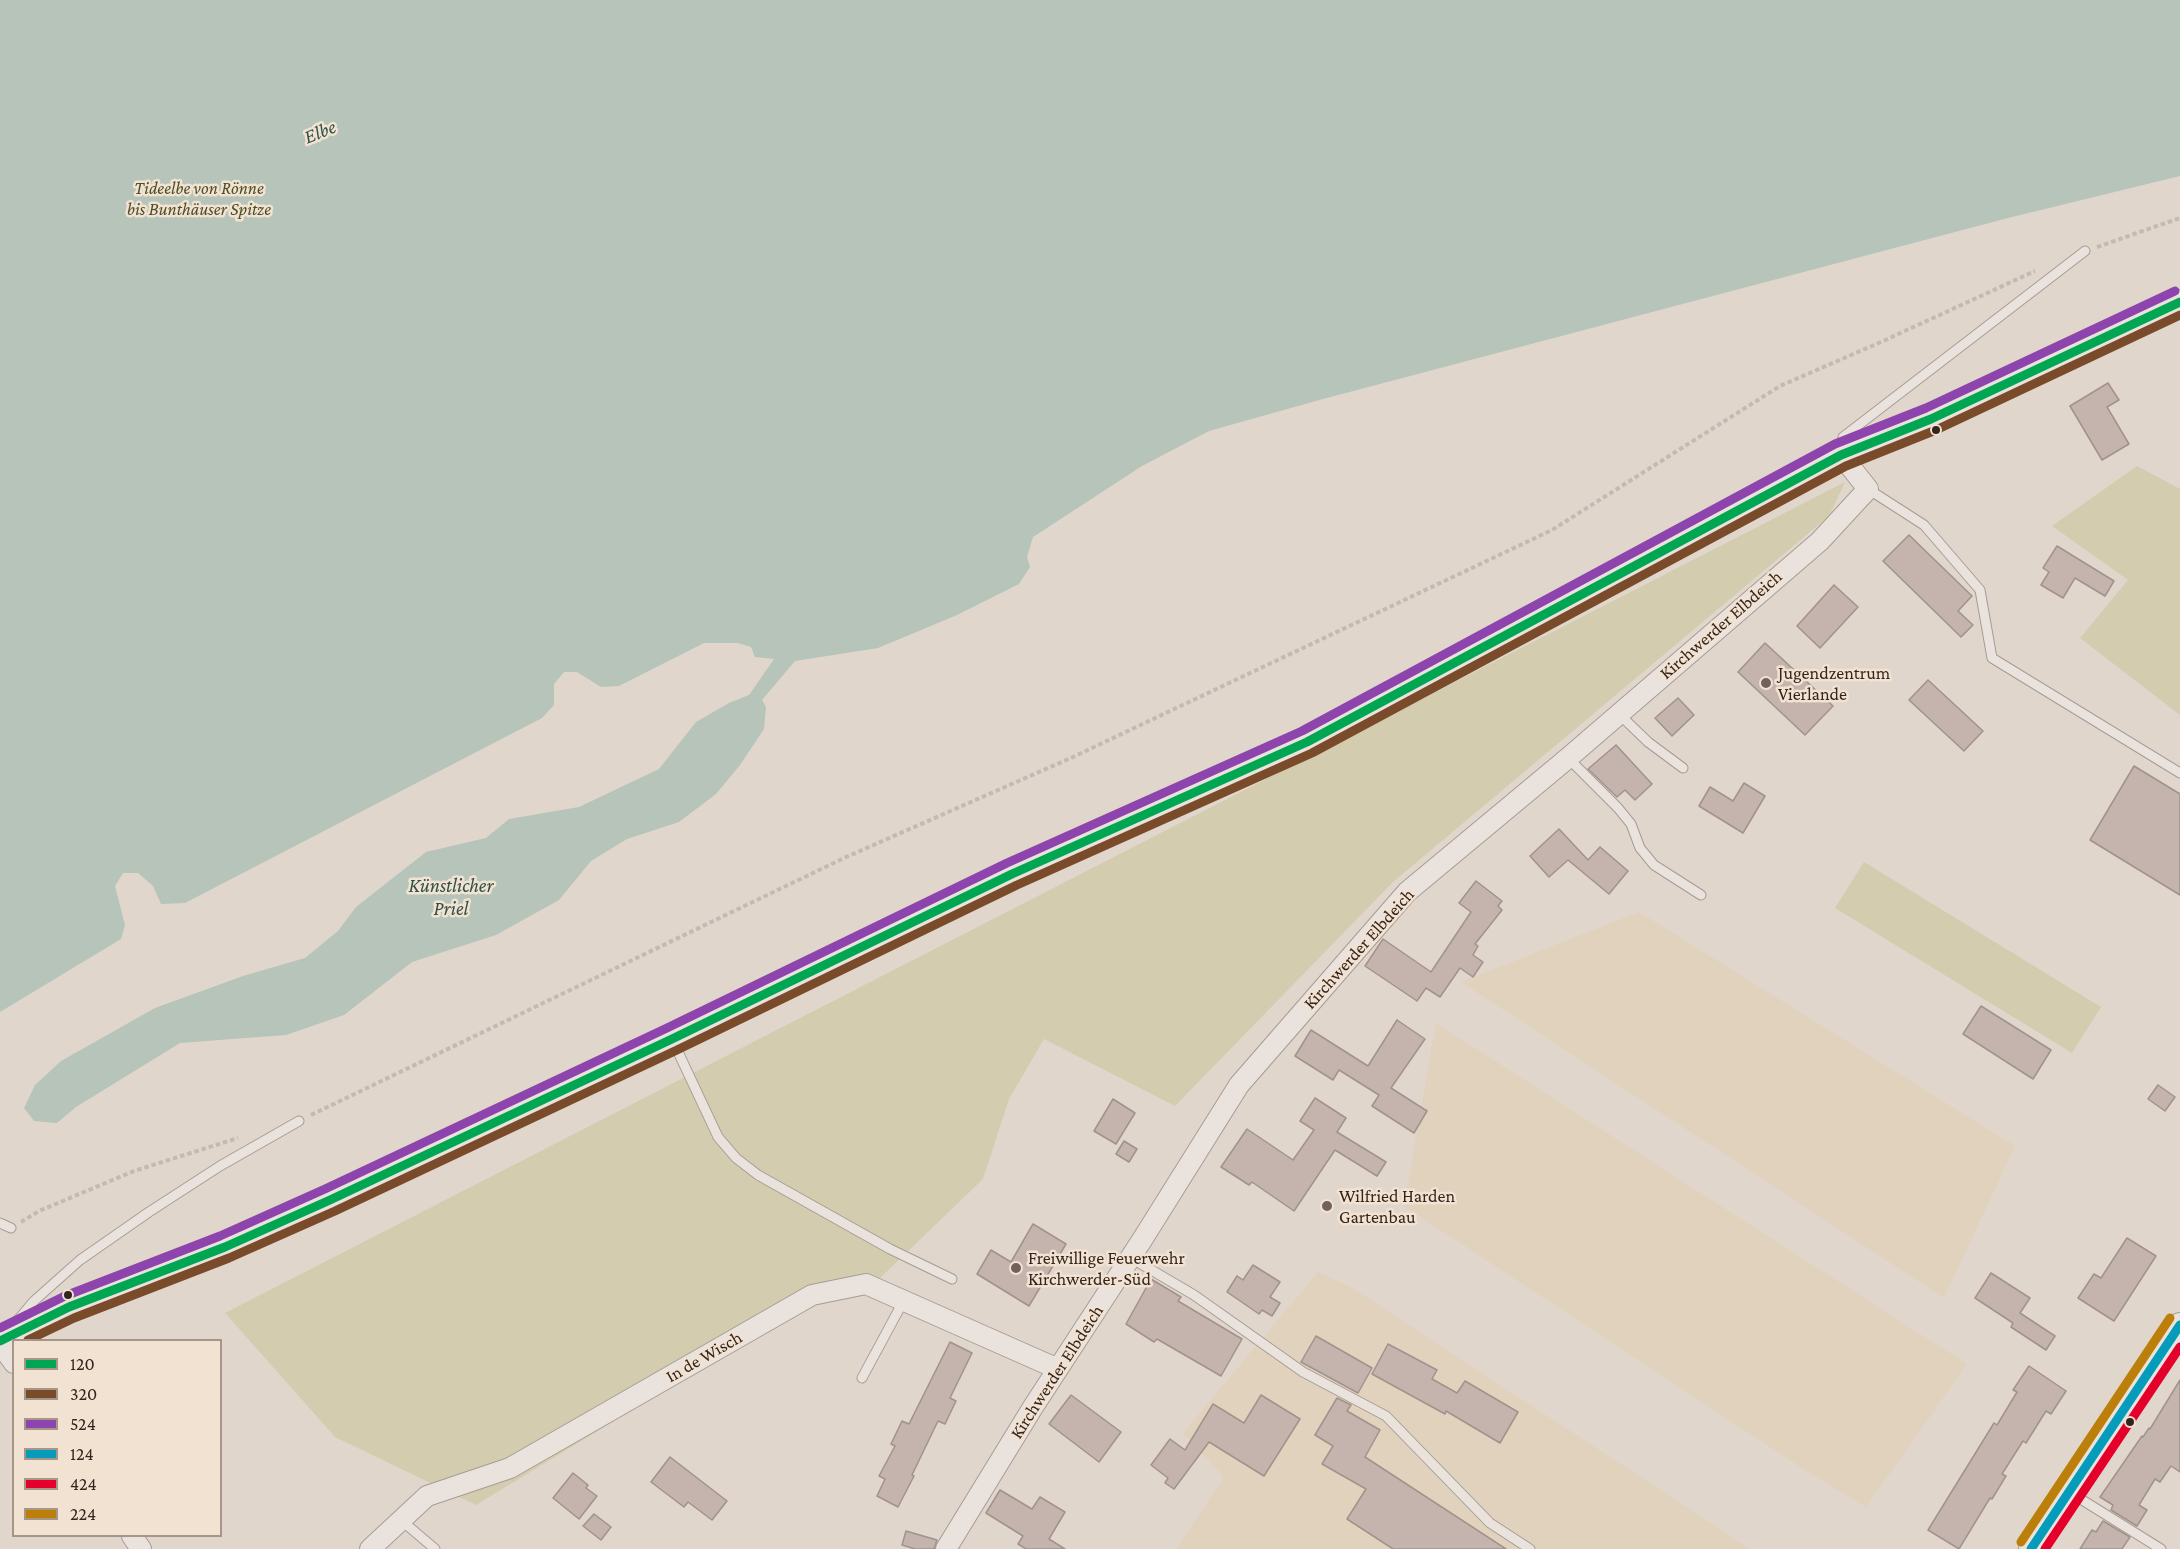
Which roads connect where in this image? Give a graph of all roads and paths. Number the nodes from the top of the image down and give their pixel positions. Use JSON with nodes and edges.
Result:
{"nodes":[{"id":1,"x":2180,"y":218,"type":"edge"},
{"id":2,"x":2085,"y":251,"type":"joint"},
{"id":3,"x":2044,"y":267,"type":"dead end"},
{"id":4,"x":2180,"y":302,"type":"edge"},
{"id":5,"x":1841,"y":455,"type":"junction"},
{"id":6,"x":1868,"y":489,"type":"junction"},
{"id":7,"x":1619,"y":714,"type":"junction"},
{"id":8,"x":1568,"y":758,"type":"junction"},
{"id":9,"x":1683,"y":768,"type":"dead end"},
{"id":10,"x":2180,"y":773,"type":"edge"},
{"id":11,"x":1701,"y":895,"type":"dead end"},
{"id":12,"x":672,"y":1039,"type":"junction"},
{"id":13,"x":299,"y":1121,"type":"joint"},
{"id":14,"x":240,"y":1138,"type":"dead end"},
{"id":15,"x":0,"y":1222,"type":"edge"},
{"id":16,"x":11,"y":1228,"type":"joint"},
{"id":17,"x":1131,"y":1258,"type":"junction"},
{"id":18,"x":952,"y":1279,"type":"dead end"},
{"id":19,"x":904,"y":1300,"type":"junction"},
{"id":20,"x":2180,"y":1325,"type":"edge"},
{"id":21,"x":0,"y":1342,"type":"edge"},
{"id":22,"x":12,"y":1360,"type":"edge"},
{"id":23,"x":1058,"y":1369,"type":"junction"},
{"id":24,"x":862,"y":1378,"type":"dead end"},
{"id":25,"x":2069,"y":1491,"type":"junction"},
{"id":26,"x":401,"y":1520,"type":"junction"},
{"id":27,"x":370,"y":1549,"type":"edge"},
{"id":28,"x":435,"y":1549,"type":"edge"},
{"id":29,"x":946,"y":1549,"type":"edge"},
{"id":30,"x":1530,"y":1549,"type":"edge"},
{"id":31,"x":2031,"y":1549,"type":"edge"},
{"id":32,"x":2161,"y":1549,"type":"edge"}],
"edges":[{"from":1,"to":2,"type":"path"},
{"from":2,"to":5,"type":"lane"},
{"from":3,"to":13,"type":"path"},
{"from":4,"to":5,"type":"street"},
{"from":5,"to":6,"type":"street"},
{"from":5,"to":12,"type":"street"},
{"from":6,"to":7,"type":"street","name":"Kirchwerder Elbdeich"},
{"from":6,"to":10,"type":"lane"},
{"from":7,"to":8,"type":"street","name":"Kirchwerder Elbdeich"},
{"from":7,"to":9,"type":"lane"},
{"from":8,"to":11,"type":"lane"},
{"from":8,"to":17,"type":"street","name":"Kirchwerder Elbdeich"},
{"from":12,"to":18,"type":"lane"},
{"from":12,"to":21,"type":"street"},
{"from":13,"to":21,"type":"lane"},
{"from":14,"to":16,"type":"path"},
{"from":15,"to":16,"type":"lane"},
{"from":17,"to":23,"type":"street","name":"Kirchwerder Elbdeich"},
{"from":17,"to":30,"type":"lane"},
{"from":19,"to":23,"type":"street","name":"In de Wisch"},
{"from":19,"to":24,"type":"lane"},
{"from":19,"to":26,"type":"street","name":"In de Wisch"},
{"from":20,"to":25,"type":"street"},
{"from":21,"to":22,"type":"street"},
{"from":23,"to":29,"type":"street","name":"Kirchwerder Elbdeich"},
{"from":25,"to":31,"type":"street"},
{"from":25,"to":32,"type":"lane"},
{"from":26,"to":27,"type":"street","name":"In de Wisch"},
{"from":26,"to":28,"type":"lane"}]}
